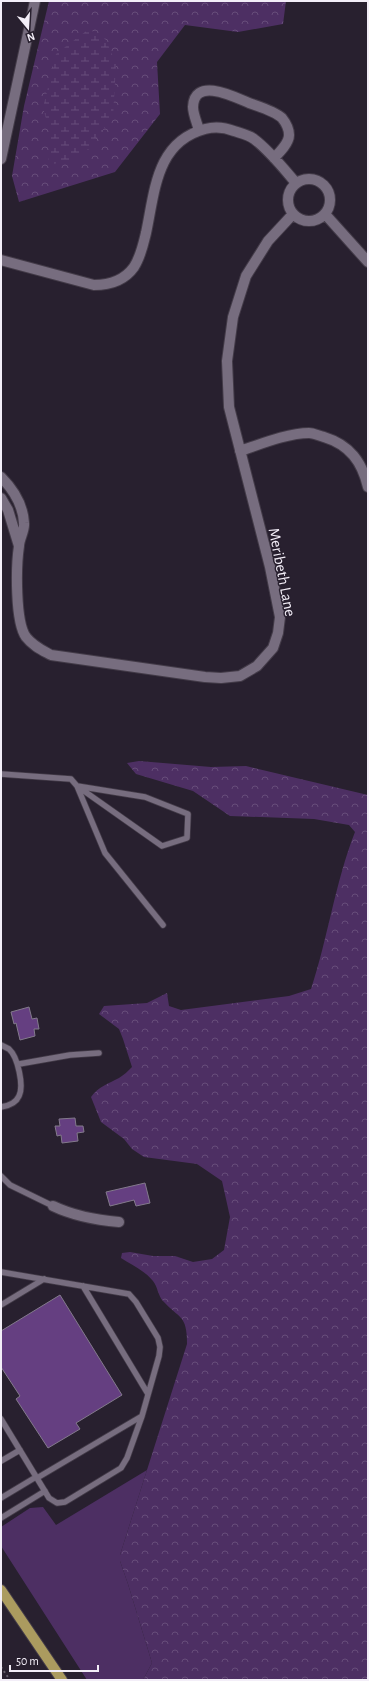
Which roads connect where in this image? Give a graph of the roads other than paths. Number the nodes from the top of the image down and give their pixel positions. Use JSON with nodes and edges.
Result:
{"nodes":[{"id":1,"x":35,"y":1,"type":"edge"},
{"id":2,"x":199,"y":130,"type":"junction"},
{"id":3,"x":274,"y":158,"type":"junction"},
{"id":4,"x":1,"y":159,"type":"edge"},
{"id":5,"x":296,"y":183,"type":"junction"},
{"id":6,"x":294,"y":214,"type":"junction"},
{"id":7,"x":325,"y":214,"type":"junction"},
{"id":8,"x":1,"y":260,"type":"edge"},
{"id":9,"x":368,"y":262,"type":"edge"},
{"id":10,"x":240,"y":451,"type":"junction"},
{"id":11,"x":1,"y":477,"type":"edge"},
{"id":12,"x":368,"y":487,"type":"edge"},
{"id":13,"x":1,"y":498,"type":"edge"},
{"id":14,"x":19,"y":546,"type":"junction"},
{"id":15,"x":1,"y":774,"type":"edge"},
{"id":16,"x":77,"y":786,"type":"junction"},
{"id":17,"x":163,"y":925,"type":"dead end"},
{"id":18,"x":1,"y":1045,"type":"edge"},
{"id":19,"x":99,"y":1053,"type":"dead end"},
{"id":20,"x":19,"y":1064,"type":"junction"},
{"id":21,"x":1,"y":1107,"type":"edge"},
{"id":22,"x":1,"y":1176,"type":"edge"},
{"id":23,"x":52,"y":1206,"type":"joint"},
{"id":24,"x":119,"y":1222,"type":"dead end"},
{"id":25,"x":1,"y":1272,"type":"edge"},
{"id":26,"x":44,"y":1279,"type":"junction"},
{"id":27,"x":83,"y":1286,"type":"junction"},
{"id":28,"x":1,"y":1305,"type":"edge"},
{"id":29,"x":148,"y":1394,"type":"junction"},
{"id":30,"x":142,"y":1416,"type":"junction"},
{"id":31,"x":1,"y":1420,"type":"edge"},
{"id":32,"x":20,"y":1450,"type":"junction"},
{"id":33,"x":1,"y":1461,"type":"edge"},
{"id":34,"x":37,"y":1477,"type":"junction"},
{"id":35,"x":45,"y":1491,"type":"junction"},
{"id":36,"x":1,"y":1498,"type":"edge"},
{"id":37,"x":1,"y":1518,"type":"edge"},
{"id":38,"x":1,"y":1590,"type":"edge"},
{"id":39,"x":62,"y":1680,"type":"edge"}],
"edges":[{"from":1,"to":4,"type":"street"},
{"from":2,"to":3,"type":"street"},
{"from":2,"to":3,"type":"street"},
{"from":2,"to":8,"type":"street"},
{"from":3,"to":5,"type":"street"},
{"from":5,"to":6,"type":"street"},
{"from":5,"to":7,"type":"street"},
{"from":6,"to":7,"type":"street"},
{"from":6,"to":10,"type":"street","name":"Meribeth Lane"},
{"from":7,"to":9,"type":"street"},
{"from":10,"to":12,"type":"street"},
{"from":10,"to":14,"type":"street","name":"Meribeth Lane"},
{"from":11,"to":14,"type":"street","name":"Meribeth Lane"},
{"from":13,"to":14,"type":"street","name":"Meribeth Lane"},
{"from":15,"to":16,"type":"lane"},
{"from":16,"to":16,"type":"lane"},
{"from":16,"to":17,"type":"lane"},
{"from":18,"to":20,"type":"lane"},
{"from":19,"to":20,"type":"lane"},
{"from":20,"to":21,"type":"lane"},
{"from":22,"to":23,"type":"lane"},
{"from":23,"to":24,"type":"street"},
{"from":25,"to":26,"type":"lane"},
{"from":26,"to":27,"type":"lane"},
{"from":26,"to":28,"type":"lane"},
{"from":27,"to":29,"type":"lane"},
{"from":27,"to":29,"type":"lane"},
{"from":29,"to":30,"type":"lane"},
{"from":30,"to":34,"type":"lane"},
{"from":30,"to":35,"type":"lane"},
{"from":31,"to":32,"type":"lane"},
{"from":32,"to":33,"type":"lane"},
{"from":32,"to":34,"type":"lane"},
{"from":34,"to":35,"type":"lane"},
{"from":34,"to":36,"type":"lane"},
{"from":35,"to":37,"type":"lane"},
{"from":38,"to":39,"type":"main road"}]}
